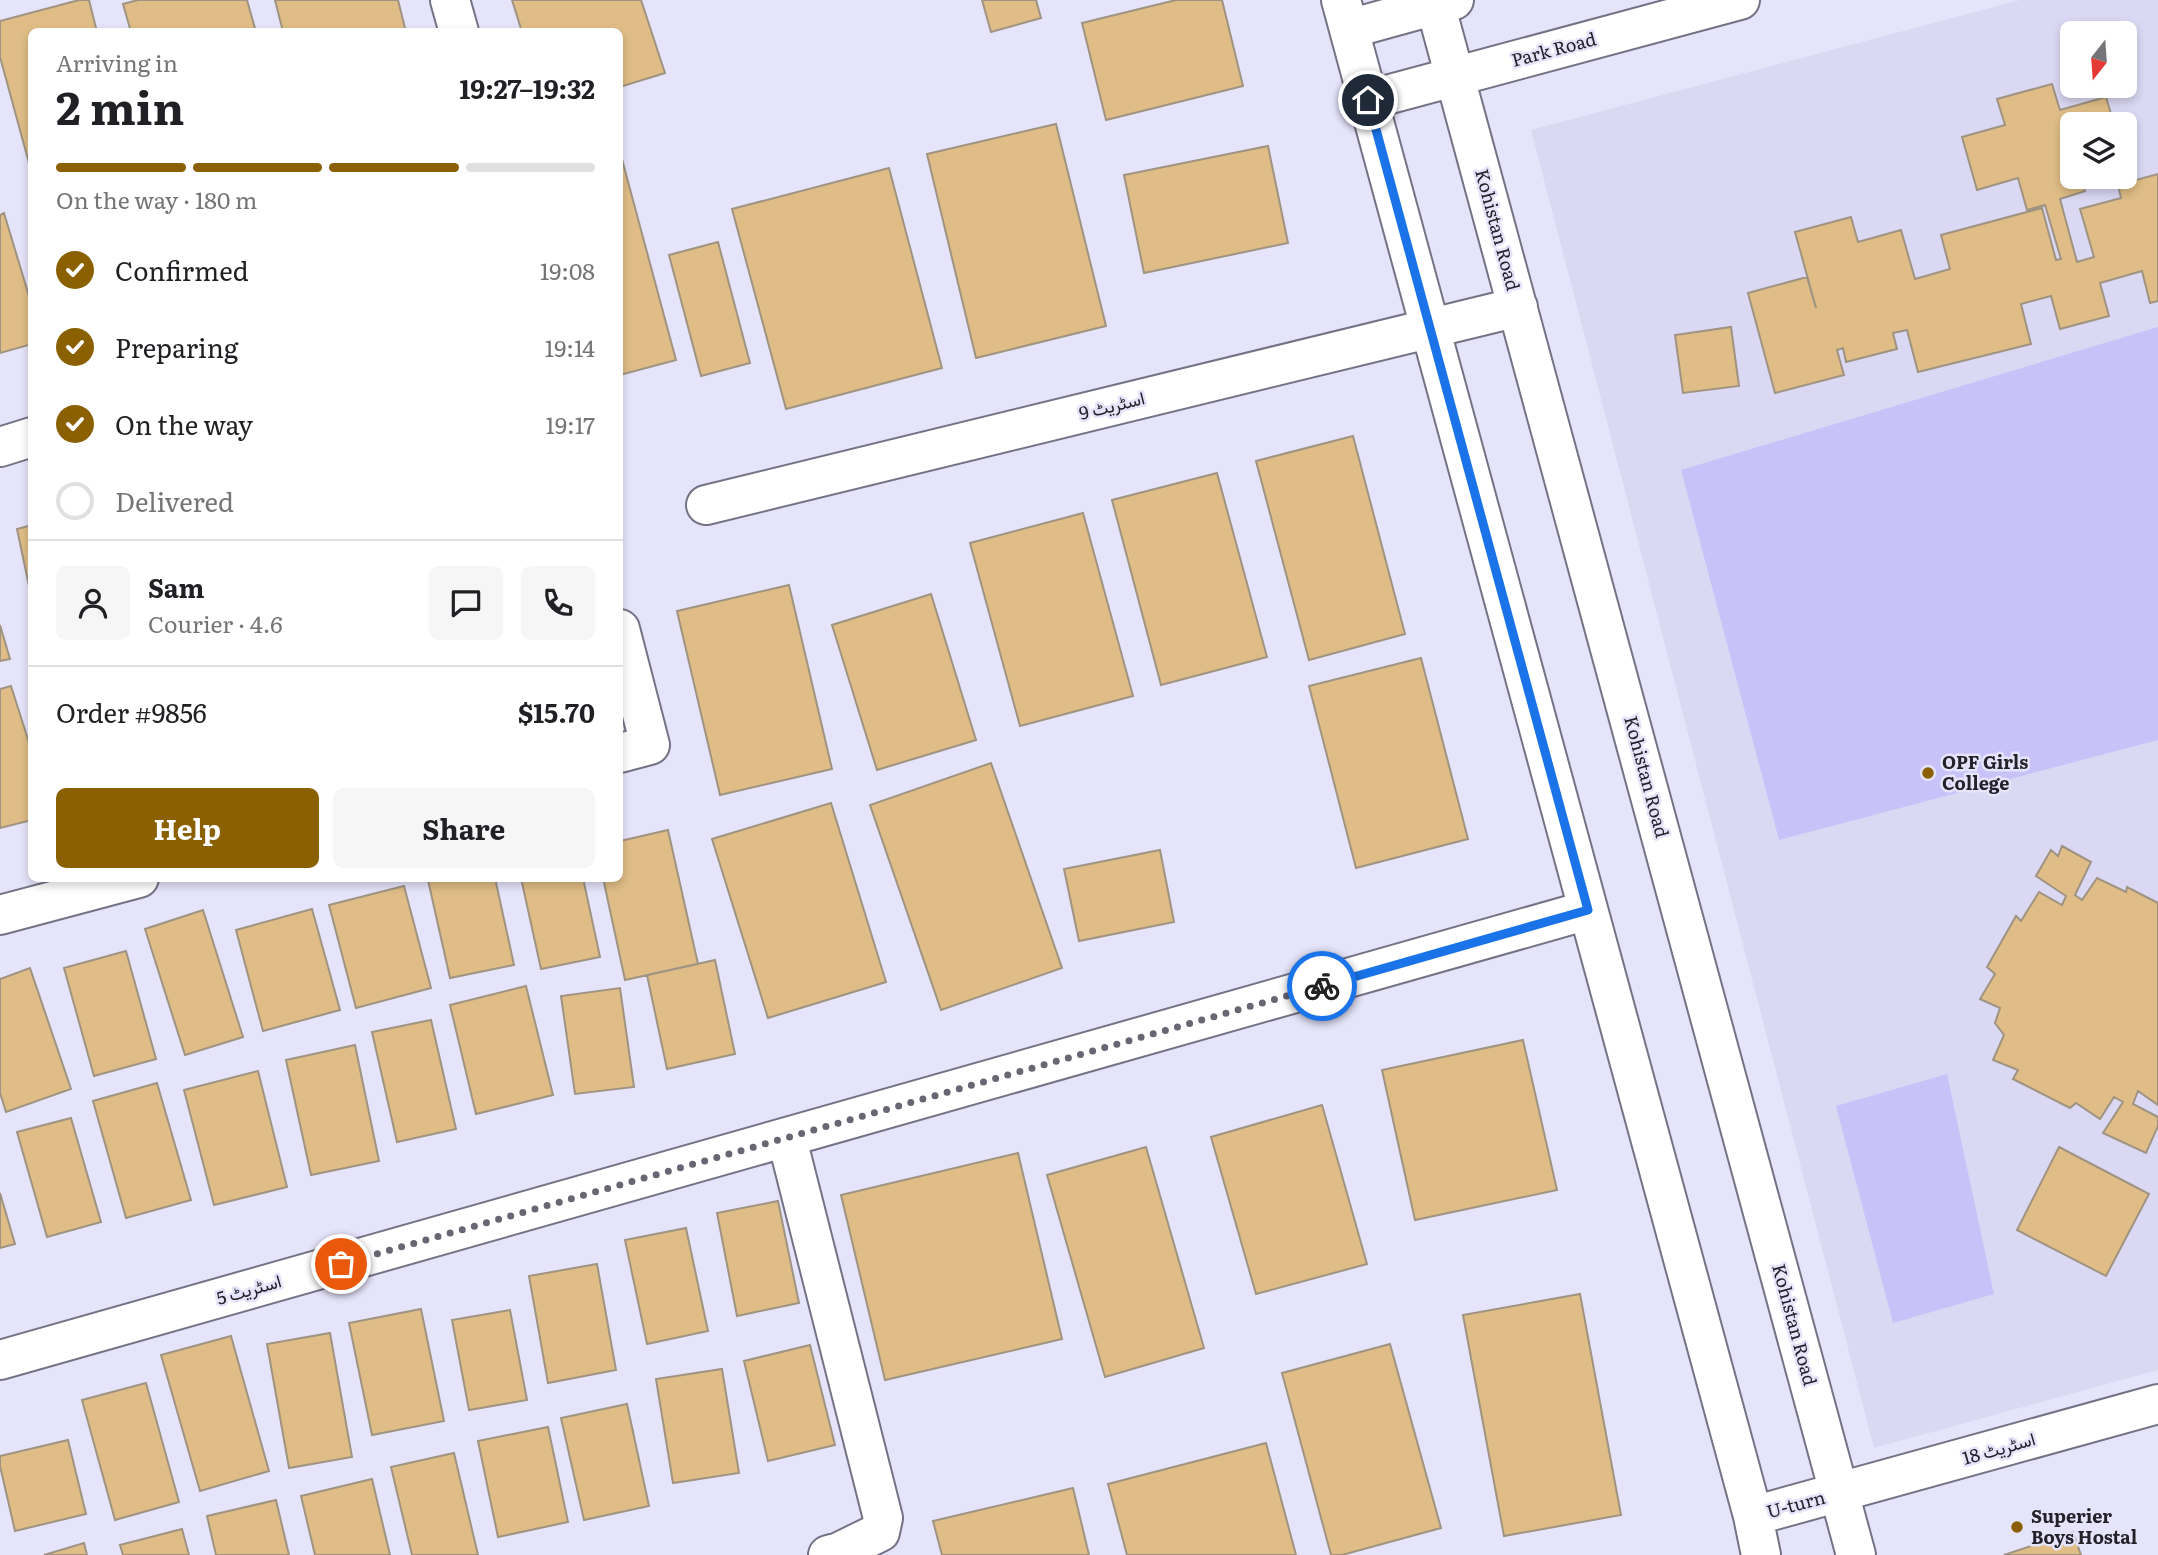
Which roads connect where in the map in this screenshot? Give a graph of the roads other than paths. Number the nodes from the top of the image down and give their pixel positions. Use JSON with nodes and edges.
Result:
{"nodes":[{"id":1,"x":450,"y":0,"type":"edge"},
{"id":2,"x":1740,"y":0,"type":"edge"},
{"id":3,"x":1441,"y":2,"type":"edge"},
{"id":4,"x":1345,"y":14,"type":"edge"},
{"id":5,"x":457,"y":28,"type":"edge"},
{"id":6,"x":1455,"y":76,"type":"junction"},
{"id":7,"x":1368,"y":100,"type":"junction"},
{"id":8,"x":1518,"y":307,"type":"junction"},
{"id":9,"x":1430,"y":328,"type":"junction"},
{"id":10,"x":28,"y":438,"type":"edge"},
{"id":11,"x":0,"y":447,"type":"edge"},
{"id":12,"x":706,"y":505,"type":"dead end"},
{"id":13,"x":623,"y":653,"type":"edge"},
{"id":14,"x":635,"y":749,"type":"edge"},
{"id":15,"x":124,"y":882,"type":"edge"},
{"id":16,"x":1588,"y":910,"type":"junction"},
{"id":17,"x":0,"y":915,"type":"edge"},
{"id":18,"x":787,"y":1139,"type":"junction"},
{"id":19,"x":0,"y":1360,"type":"edge"},
{"id":20,"x":2158,"y":1404,"type":"edge"},
{"id":21,"x":1839,"y":1493,"type":"junction"},
{"id":22,"x":1753,"y":1516,"type":"junction"},
{"id":23,"x":828,"y":1555,"type":"edge"},
{"id":24,"x":1761,"y":1555,"type":"edge"},
{"id":25,"x":1856,"y":1555,"type":"edge"}],
"edges":[{"from":1,"to":5,"type":"street"},
{"from":2,"to":6,"type":"street","name":"Park Road"},
{"from":3,"to":4,"type":"street"},
{"from":3,"to":6,"type":"street","name":"Kohistan Road"},
{"from":4,"to":7,"type":"street"},
{"from":6,"to":7,"type":"street","name":"Park Road"},
{"from":6,"to":8,"type":"street","name":"Kohistan Road"},
{"from":7,"to":9,"type":"street"},
{"from":8,"to":9,"type":"street","name":"اسٹریٹ 9"},
{"from":8,"to":21,"type":"street","name":"Kohistan Road"},
{"from":9,"to":12,"type":"street","name":"اسٹریٹ 9"},
{"from":9,"to":16,"type":"street"},
{"from":10,"to":11,"type":"street"},
{"from":13,"to":14,"type":"street"},
{"from":15,"to":17,"type":"street"},
{"from":16,"to":18,"type":"street","name":"اسٹریٹ 5"},
{"from":16,"to":22,"type":"street"},
{"from":18,"to":19,"type":"street","name":"اسٹریٹ 5"},
{"from":18,"to":23,"type":"street"},
{"from":20,"to":21,"type":"street","name":"اسٹریٹ 18"},
{"from":21,"to":22,"type":"street","name":"U-turn"},
{"from":21,"to":25,"type":"street","name":"Kohistan Road"},
{"from":22,"to":24,"type":"street"}]}
